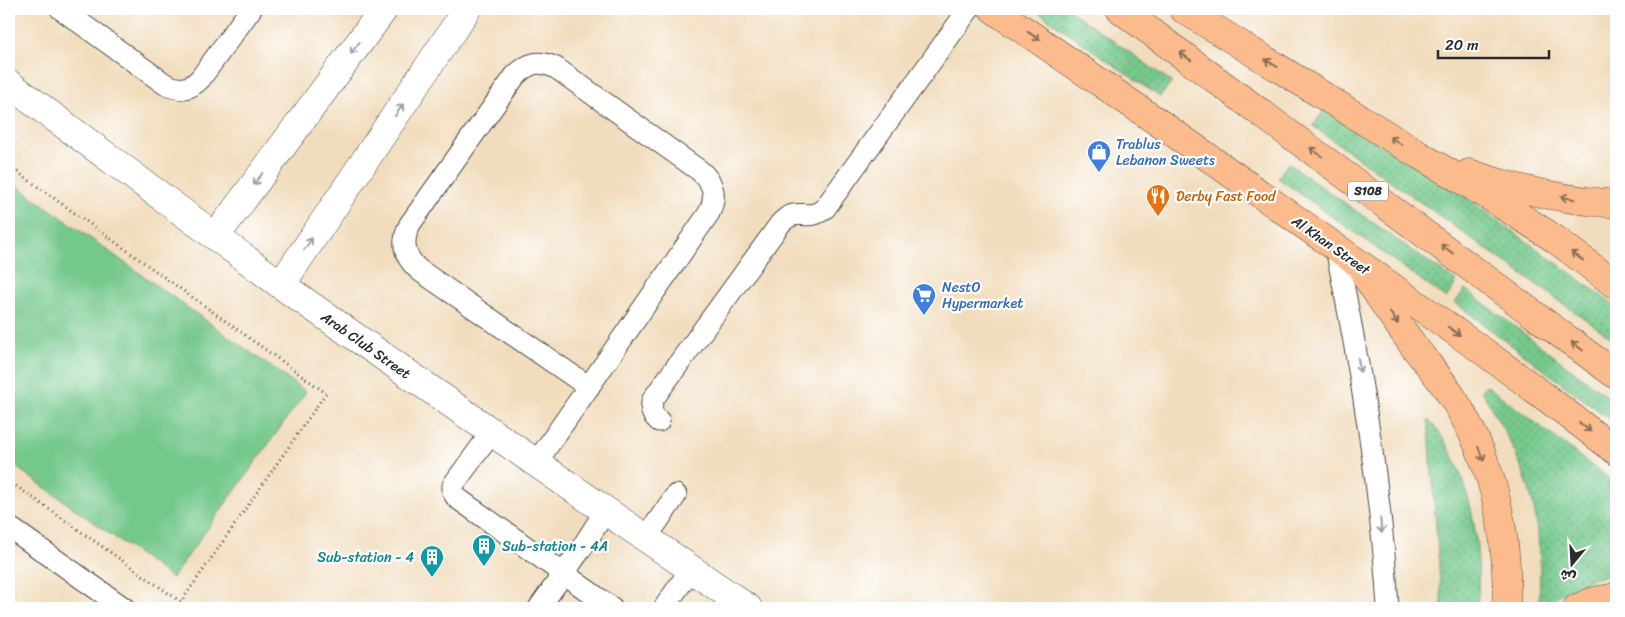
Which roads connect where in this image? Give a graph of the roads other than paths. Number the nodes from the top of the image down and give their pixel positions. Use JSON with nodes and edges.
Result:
{"nodes":[{"id":1,"x":61,"y":9,"type":"edge"},
{"id":2,"x":251,"y":9,"type":"edge"},
{"id":3,"x":384,"y":9,"type":"edge"},
{"id":4,"x":467,"y":9,"type":"edge"},
{"id":5,"x":969,"y":9,"type":"edge"},
{"id":6,"x":993,"y":9,"type":"edge"},
{"id":7,"x":1120,"y":9,"type":"edge"},
{"id":8,"x":1198,"y":13,"type":"edge"},
{"id":9,"x":9,"y":84,"type":"edge"},
{"id":10,"x":1419,"y":155,"type":"junction"},
{"id":11,"x":1616,"y":204,"type":"edge"},
{"id":12,"x":216,"y":236,"type":"junction"},
{"id":13,"x":1346,"y":256,"type":"junction"},
{"id":14,"x":280,"y":285,"type":"junction"},
{"id":15,"x":1616,"y":285,"type":"edge"},
{"id":16,"x":1616,"y":375,"type":"edge"},
{"id":17,"x":589,"y":387,"type":"junction"},
{"id":18,"x":659,"y":421,"type":"dead end"},
{"id":19,"x":492,"y":432,"type":"junction"},
{"id":20,"x":1616,"y":451,"type":"edge"},
{"id":21,"x":536,"y":463,"type":"junction"},
{"id":22,"x":676,"y":495,"type":"dead end"},
{"id":23,"x":606,"y":510,"type":"junction"},
{"id":24,"x":9,"y":528,"type":"edge"},
{"id":25,"x":646,"y":538,"type":"junction"},
{"id":26,"x":691,"y":569,"type":"junction"},
{"id":27,"x":563,"y":574,"type":"junction"},
{"id":28,"x":1616,"y":597,"type":"edge"},
{"id":29,"x":739,"y":602,"type":"edge"},
{"id":30,"x":124,"y":608,"type":"edge"},
{"id":31,"x":539,"y":608,"type":"edge"},
{"id":32,"x":612,"y":608,"type":"edge"},
{"id":33,"x":664,"y":608,"type":"edge"},
{"id":34,"x":769,"y":608,"type":"edge"},
{"id":35,"x":1388,"y":608,"type":"edge"},
{"id":36,"x":1506,"y":608,"type":"edge"},
{"id":37,"x":1577,"y":608,"type":"edge"}],
"edges":[{"from":1,"to":2,"type":"lane"},
{"from":3,"to":12,"type":"street","one_way":true},
{"from":14,"to":4,"type":"street","one_way":true},
{"from":5,"to":18,"type":"lane"},
{"from":6,"to":13,"type":"main road","name":"Al Khan Street","one_way":true},
{"from":16,"to":7,"type":"main road","number":"S108","one_way":true},
{"from":10,"to":8,"type":"main road","one_way":true},
{"from":9,"to":12,"type":"street","name":"Arab Club Street"},
{"from":11,"to":10,"type":"main road","one_way":true},
{"from":15,"to":10,"type":"main road","one_way":true},
{"from":12,"to":14,"type":"street","name":"Arab Club Street"},
{"from":13,"to":20,"type":"main road","name":"Al Khan Street","one_way":true},
{"from":13,"to":35,"type":"lane","one_way":true},
{"from":13,"to":36,"type":"main road","one_way":true},
{"from":14,"to":19,"type":"street","name":"Arab Club Street"},
{"from":17,"to":17,"type":"lane"},
{"from":17,"to":21,"type":"lane"},
{"from":19,"to":21,"type":"street","name":"Arab Club Street"},
{"from":19,"to":27,"type":"lane"},
{"from":21,"to":23,"type":"street","name":"Arab Club Street"},
{"from":22,"to":25,"type":"lane"},
{"from":23,"to":25,"type":"street","name":"Arab Club Street"},
{"from":23,"to":27,"type":"lane"},
{"from":24,"to":30,"type":"lane"},
{"from":25,"to":26,"type":"street","name":"Arab Club Street"},
{"from":26,"to":29,"type":"street","name":"Arab Club Street"},
{"from":26,"to":33,"type":"lane"},
{"from":27,"to":31,"type":"lane"},
{"from":27,"to":32,"type":"lane"},
{"from":28,"to":37,"type":"main road"},
{"from":29,"to":34,"type":"street","name":"Arab Club Street"}]}
